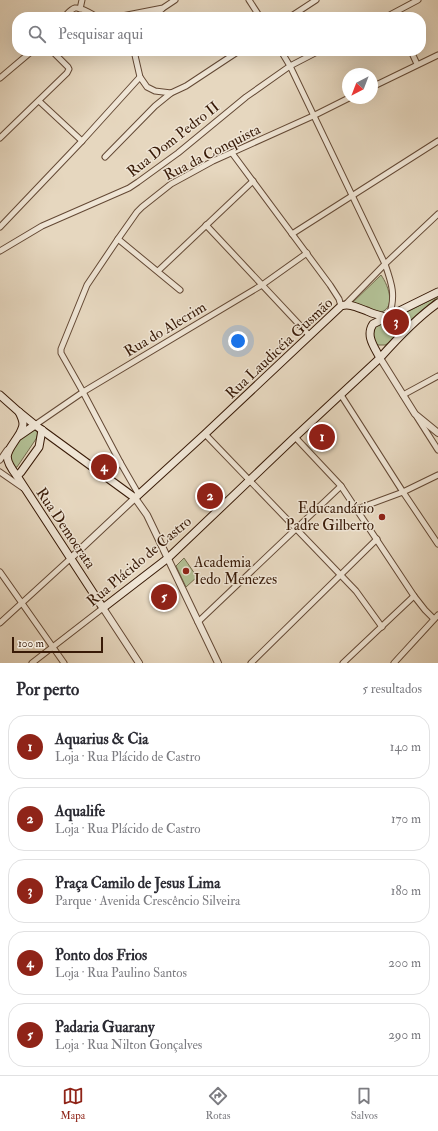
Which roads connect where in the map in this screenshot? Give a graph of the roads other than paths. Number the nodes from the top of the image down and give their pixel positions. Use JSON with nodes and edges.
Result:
{"nodes":[{"id":1,"x":82,"y":0,"type":"edge"},
{"id":2,"x":175,"y":0,"type":"edge"},
{"id":3,"x":249,"y":0,"type":"edge"},
{"id":4,"x":316,"y":0,"type":"edge"},
{"id":5,"x":418,"y":0,"type":"edge"},
{"id":6,"x":163,"y":8,"type":"junction"},
{"id":7,"x":80,"y":9,"type":"junction"},
{"id":8,"x":69,"y":12,"type":"edge"},
{"id":9,"x":87,"y":12,"type":"edge"},
{"id":10,"x":143,"y":12,"type":"edge"},
{"id":11,"x":158,"y":12,"type":"edge"},
{"id":12,"x":257,"y":12,"type":"edge"},
{"id":13,"x":298,"y":12,"type":"edge"},
{"id":14,"x":398,"y":12,"type":"edge"},
{"id":15,"x":438,"y":55,"type":"edge"},
{"id":16,"x":26,"y":56,"type":"edge"},
{"id":17,"x":57,"y":56,"type":"edge"},
{"id":18,"x":135,"y":56,"type":"edge"},
{"id":19,"x":231,"y":56,"type":"edge"},
{"id":20,"x":284,"y":56,"type":"edge"},
{"id":21,"x":309,"y":56,"type":"edge"},
{"id":22,"x":413,"y":56,"type":"edge"},
{"id":23,"x":417,"y":64,"type":"junction"},
{"id":24,"x":290,"y":66,"type":"junction"},
{"id":25,"x":140,"y":77,"type":"junction"},
{"id":26,"x":0,"y":78,"type":"edge"},
{"id":27,"x":378,"y":84,"type":"edge"},
{"id":28,"x":171,"y":93,"type":"junction"},
{"id":29,"x":39,"y":101,"type":"junction"},
{"id":30,"x":342,"y":102,"type":"edge"},
{"id":31,"x":313,"y":116,"type":"junction"},
{"id":32,"x":0,"y":138,"type":"edge"},
{"id":33,"x":82,"y":141,"type":"junction"},
{"id":34,"x":438,"y":141,"type":"edge"},
{"id":35,"x":232,"y":153,"type":"junction"},
{"id":36,"x":105,"y":157,"type":"dead end"},
{"id":37,"x":253,"y":182,"type":"junction"},
{"id":38,"x":352,"y":195,"type":"junction"},
{"id":39,"x":438,"y":214,"type":"edge"},
{"id":40,"x":206,"y":225,"type":"junction"},
{"id":41,"x":0,"y":227,"type":"edge"},
{"id":42,"x":292,"y":234,"type":"junction"},
{"id":43,"x":118,"y":239,"type":"junction"},
{"id":44,"x":3,"y":247,"type":"edge"},
{"id":45,"x":0,"y":251,"type":"edge"},
{"id":46,"x":307,"y":253,"type":"junction"},
{"id":47,"x":385,"y":264,"type":"junction"},
{"id":48,"x":158,"y":271,"type":"junction"},
{"id":49,"x":262,"y":285,"type":"junction"},
{"id":50,"x":180,"y":290,"type":"dead end"},
{"id":51,"x":438,"y":292,"type":"edge"},
{"id":52,"x":438,"y":303,"type":"edge"},
{"id":53,"x":343,"y":305,"type":"junction"},
{"id":54,"x":387,"y":317,"type":"junction"},
{"id":55,"x":309,"y":335,"type":"junction"},
{"id":56,"x":374,"y":346,"type":"junction"},
{"id":57,"x":389,"y":348,"type":"junction"},
{"id":58,"x":380,"y":358,"type":"junction"},
{"id":59,"x":438,"y":376,"type":"edge"},
{"id":60,"x":83,"y":392,"type":"junction"},
{"id":61,"x":0,"y":395,"type":"edge"},
{"id":62,"x":341,"y":395,"type":"junction"},
{"id":63,"x":403,"y":395,"type":"junction"},
{"id":64,"x":19,"y":412,"type":"junction"},
{"id":65,"x":415,"y":414,"type":"junction"},
{"id":66,"x":35,"y":425,"type":"junction"},
{"id":67,"x":42,"y":430,"type":"junction"},
{"id":68,"x":438,"y":433,"type":"edge"},
{"id":69,"x":205,"y":434,"type":"junction"},
{"id":70,"x":295,"y":437,"type":"junction"},
{"id":71,"x":17,"y":438,"type":"junction"},
{"id":72,"x":9,"y":448,"type":"junction"},
{"id":73,"x":438,"y":450,"type":"edge"},
{"id":74,"x":0,"y":460,"type":"edge"},
{"id":75,"x":120,"y":462,"type":"junction"},
{"id":76,"x":0,"y":472,"type":"edge"},
{"id":77,"x":438,"y":475,"type":"edge"},
{"id":78,"x":17,"y":476,"type":"junction"},
{"id":79,"x":105,"y":476,"type":"junction"},
{"id":80,"x":250,"y":481,"type":"junction"},
{"id":81,"x":341,"y":486,"type":"junction"},
{"id":82,"x":24,"y":488,"type":"junction"},
{"id":83,"x":403,"y":492,"type":"junction"},
{"id":84,"x":137,"y":496,"type":"junction"},
{"id":85,"x":357,"y":509,"type":"junction"},
{"id":86,"x":295,"y":529,"type":"junction"},
{"id":87,"x":376,"y":540,"type":"junction"},
{"id":88,"x":438,"y":544,"type":"edge"},
{"id":89,"x":71,"y":558,"type":"junction"},
{"id":90,"x":168,"y":558,"type":"junction"},
{"id":91,"x":0,"y":572,"type":"edge"},
{"id":92,"x":341,"y":575,"type":"junction"},
{"id":93,"x":414,"y":596,"type":"junction"},
{"id":94,"x":22,"y":603,"type":"junction"},
{"id":95,"x":103,"y":608,"type":"junction"},
{"id":96,"x":437,"y":616,"type":"edge"},
{"id":97,"x":198,"y":622,"type":"junction"},
{"id":98,"x":0,"y":623,"type":"edge"},
{"id":99,"x":382,"y":627,"type":"junction"},
{"id":100,"x":53,"y":647,"type":"junction"},
{"id":101,"x":32,"y":663,"type":"edge"},
{"id":102,"x":64,"y":663,"type":"edge"},
{"id":103,"x":139,"y":663,"type":"edge"},
{"id":104,"x":218,"y":663,"type":"edge"},
{"id":105,"x":251,"y":663,"type":"edge"},
{"id":106,"x":343,"y":663,"type":"edge"},
{"id":107,"x":394,"y":663,"type":"edge"}],
"edges":[{"from":1,"to":7,"type":"street"},
{"from":2,"to":6,"type":"street"},
{"from":3,"to":12,"type":"street"},
{"from":4,"to":13,"type":"street"},
{"from":5,"to":14,"type":"street"},
{"from":6,"to":10,"type":"street"},
{"from":6,"to":11,"type":"street"},
{"from":7,"to":8,"type":"street"},
{"from":7,"to":9,"type":"street"},
{"from":15,"to":23,"type":"street"},
{"from":16,"to":26,"type":"street"},
{"from":17,"to":29,"type":"street"},
{"from":18,"to":25,"type":"street"},
{"from":19,"to":28,"type":"street"},
{"from":20,"to":24,"type":"street"},
{"from":21,"to":24,"type":"street","name":"Rua Dom Pedro II"},
{"from":22,"to":23,"type":"street"},
{"from":23,"to":27,"type":"street"},
{"from":24,"to":31,"type":"street"},
{"from":24,"to":44,"type":"street","name":"Rua Dom Pedro II"},
{"from":25,"to":28,"type":"street"},
{"from":25,"to":33,"type":"street"},
{"from":28,"to":36,"type":"street"},
{"from":29,"to":32,"type":"street"},
{"from":29,"to":33,"type":"street"},
{"from":30,"to":31,"type":"street","name":"Rua da Conquista"},
{"from":31,"to":35,"type":"street","name":"Rua da Conquista"},
{"from":31,"to":38,"type":"street"},
{"from":33,"to":41,"type":"street"},
{"from":34,"to":38,"type":"street"},
{"from":35,"to":37,"type":"street"},
{"from":35,"to":43,"type":"street","name":"Rua da Conquista"},
{"from":37,"to":40,"type":"street"},
{"from":37,"to":42,"type":"street"},
{"from":38,"to":42,"type":"street"},
{"from":38,"to":47,"type":"street"},
{"from":39,"to":47,"type":"street","name":"Rua Laudicéia Gusmão"},
{"from":40,"to":48,"type":"street"},
{"from":40,"to":49,"type":"street"},
{"from":42,"to":46,"type":"street"},
{"from":43,"to":48,"type":"street"},
{"from":43,"to":60,"type":"street","name":"Rua da Conquista"},
{"from":44,"to":45,"type":"street","name":"Rua Dom Pedro II"},
{"from":46,"to":49,"type":"street","name":"Rua do Alecrim"},
{"from":46,"to":53,"type":"street"},
{"from":47,"to":53,"type":"street","name":"Rua Laudicéia Gusmão"},
{"from":47,"to":54,"type":"street"},
{"from":48,"to":50,"type":"street"},
{"from":49,"to":55,"type":"street"},
{"from":49,"to":60,"type":"street","name":"Rua do Alecrim"},
{"from":51,"to":54,"type":"main road"},
{"from":52,"to":57,"type":"main road","name":"Rua Plácido de Castro"},
{"from":53,"to":54,"type":"main road"},
{"from":53,"to":55,"type":"main road","name":"Rua Laudicéia Gusmão"},
{"from":54,"to":56,"type":"main road"},
{"from":55,"to":69,"type":"main road","name":"Rua Laudicéia Gusmão"},
{"from":56,"to":57,"type":"main road"},
{"from":56,"to":58,"type":"main road"},
{"from":57,"to":58,"type":"main road","name":"Rua Plácido de Castro"},
{"from":58,"to":62,"type":"main road","name":"Rua Plácido de Castro"},
{"from":58,"to":63,"type":"street"},
{"from":59,"to":63,"type":"street"},
{"from":60,"to":66,"type":"street","name":"Rua do Alecrim"},
{"from":60,"to":75,"type":"street","name":"Rua da Conquista"},
{"from":61,"to":64,"type":"main road"},
{"from":62,"to":70,"type":"main road","name":"Rua Plácido de Castro"},
{"from":62,"to":83,"type":"street"},
{"from":63,"to":65,"type":"street"},
{"from":64,"to":66,"type":"main road"},
{"from":64,"to":71,"type":"main road"},
{"from":65,"to":68,"type":"street"},
{"from":65,"to":73,"type":"street"},
{"from":66,"to":67,"type":"main road"},
{"from":66,"to":71,"type":"main road"},
{"from":67,"to":78,"type":"main road"},
{"from":67,"to":79,"type":"main road"},
{"from":69,"to":80,"type":"street"},
{"from":69,"to":84,"type":"main road","name":"Rua Laudicéia Gusmão"},
{"from":70,"to":80,"type":"main road","name":"Rua Plácido de Castro"},
{"from":70,"to":81,"type":"street"},
{"from":71,"to":72,"type":"main road"},
{"from":72,"to":74,"type":"street"},
{"from":72,"to":78,"type":"main road","name":"Rua Democrata"},
{"from":75,"to":79,"type":"street"},
{"from":75,"to":84,"type":"street","name":"Rua da Conquista"},
{"from":76,"to":82,"type":"street"},
{"from":77,"to":83,"type":"street"},
{"from":78,"to":82,"type":"main road","name":"Rua Democrata"},
{"from":79,"to":84,"type":"main road"},
{"from":80,"to":86,"type":"street"},
{"from":80,"to":90,"type":"main road","name":"Rua Plácido de Castro"},
{"from":81,"to":85,"type":"street"},
{"from":81,"to":86,"type":"street"},
{"from":82,"to":89,"type":"main road","name":"Rua Democrata"},
{"from":83,"to":85,"type":"street"},
{"from":83,"to":88,"type":"street"},
{"from":84,"to":89,"type":"street"},
{"from":84,"to":90,"type":"street"},
{"from":85,"to":87,"type":"street"},
{"from":86,"to":92,"type":"street"},
{"from":86,"to":97,"type":"street"},
{"from":87,"to":92,"type":"street"},
{"from":87,"to":93,"type":"street"},
{"from":89,"to":94,"type":"street"},
{"from":89,"to":95,"type":"main road","name":"Rua Democrata"},
{"from":90,"to":95,"type":"main road","name":"Rua Plácido de Castro"},
{"from":90,"to":97,"type":"street"},
{"from":91,"to":94,"type":"street"},
{"from":92,"to":99,"type":"street"},
{"from":92,"to":105,"type":"street"},
{"from":93,"to":96,"type":"street"},
{"from":93,"to":99,"type":"street"},
{"from":94,"to":98,"type":"street"},
{"from":94,"to":100,"type":"street"},
{"from":95,"to":100,"type":"street","name":"Rua Plácido de Castro"},
{"from":95,"to":103,"type":"street","name":"Rua Democrata"},
{"from":96,"to":107,"type":"street"},
{"from":97,"to":104,"type":"street"},
{"from":99,"to":106,"type":"street"},
{"from":100,"to":101,"type":"street","name":"Rua Plácido de Castro"},
{"from":100,"to":102,"type":"street"}]}
